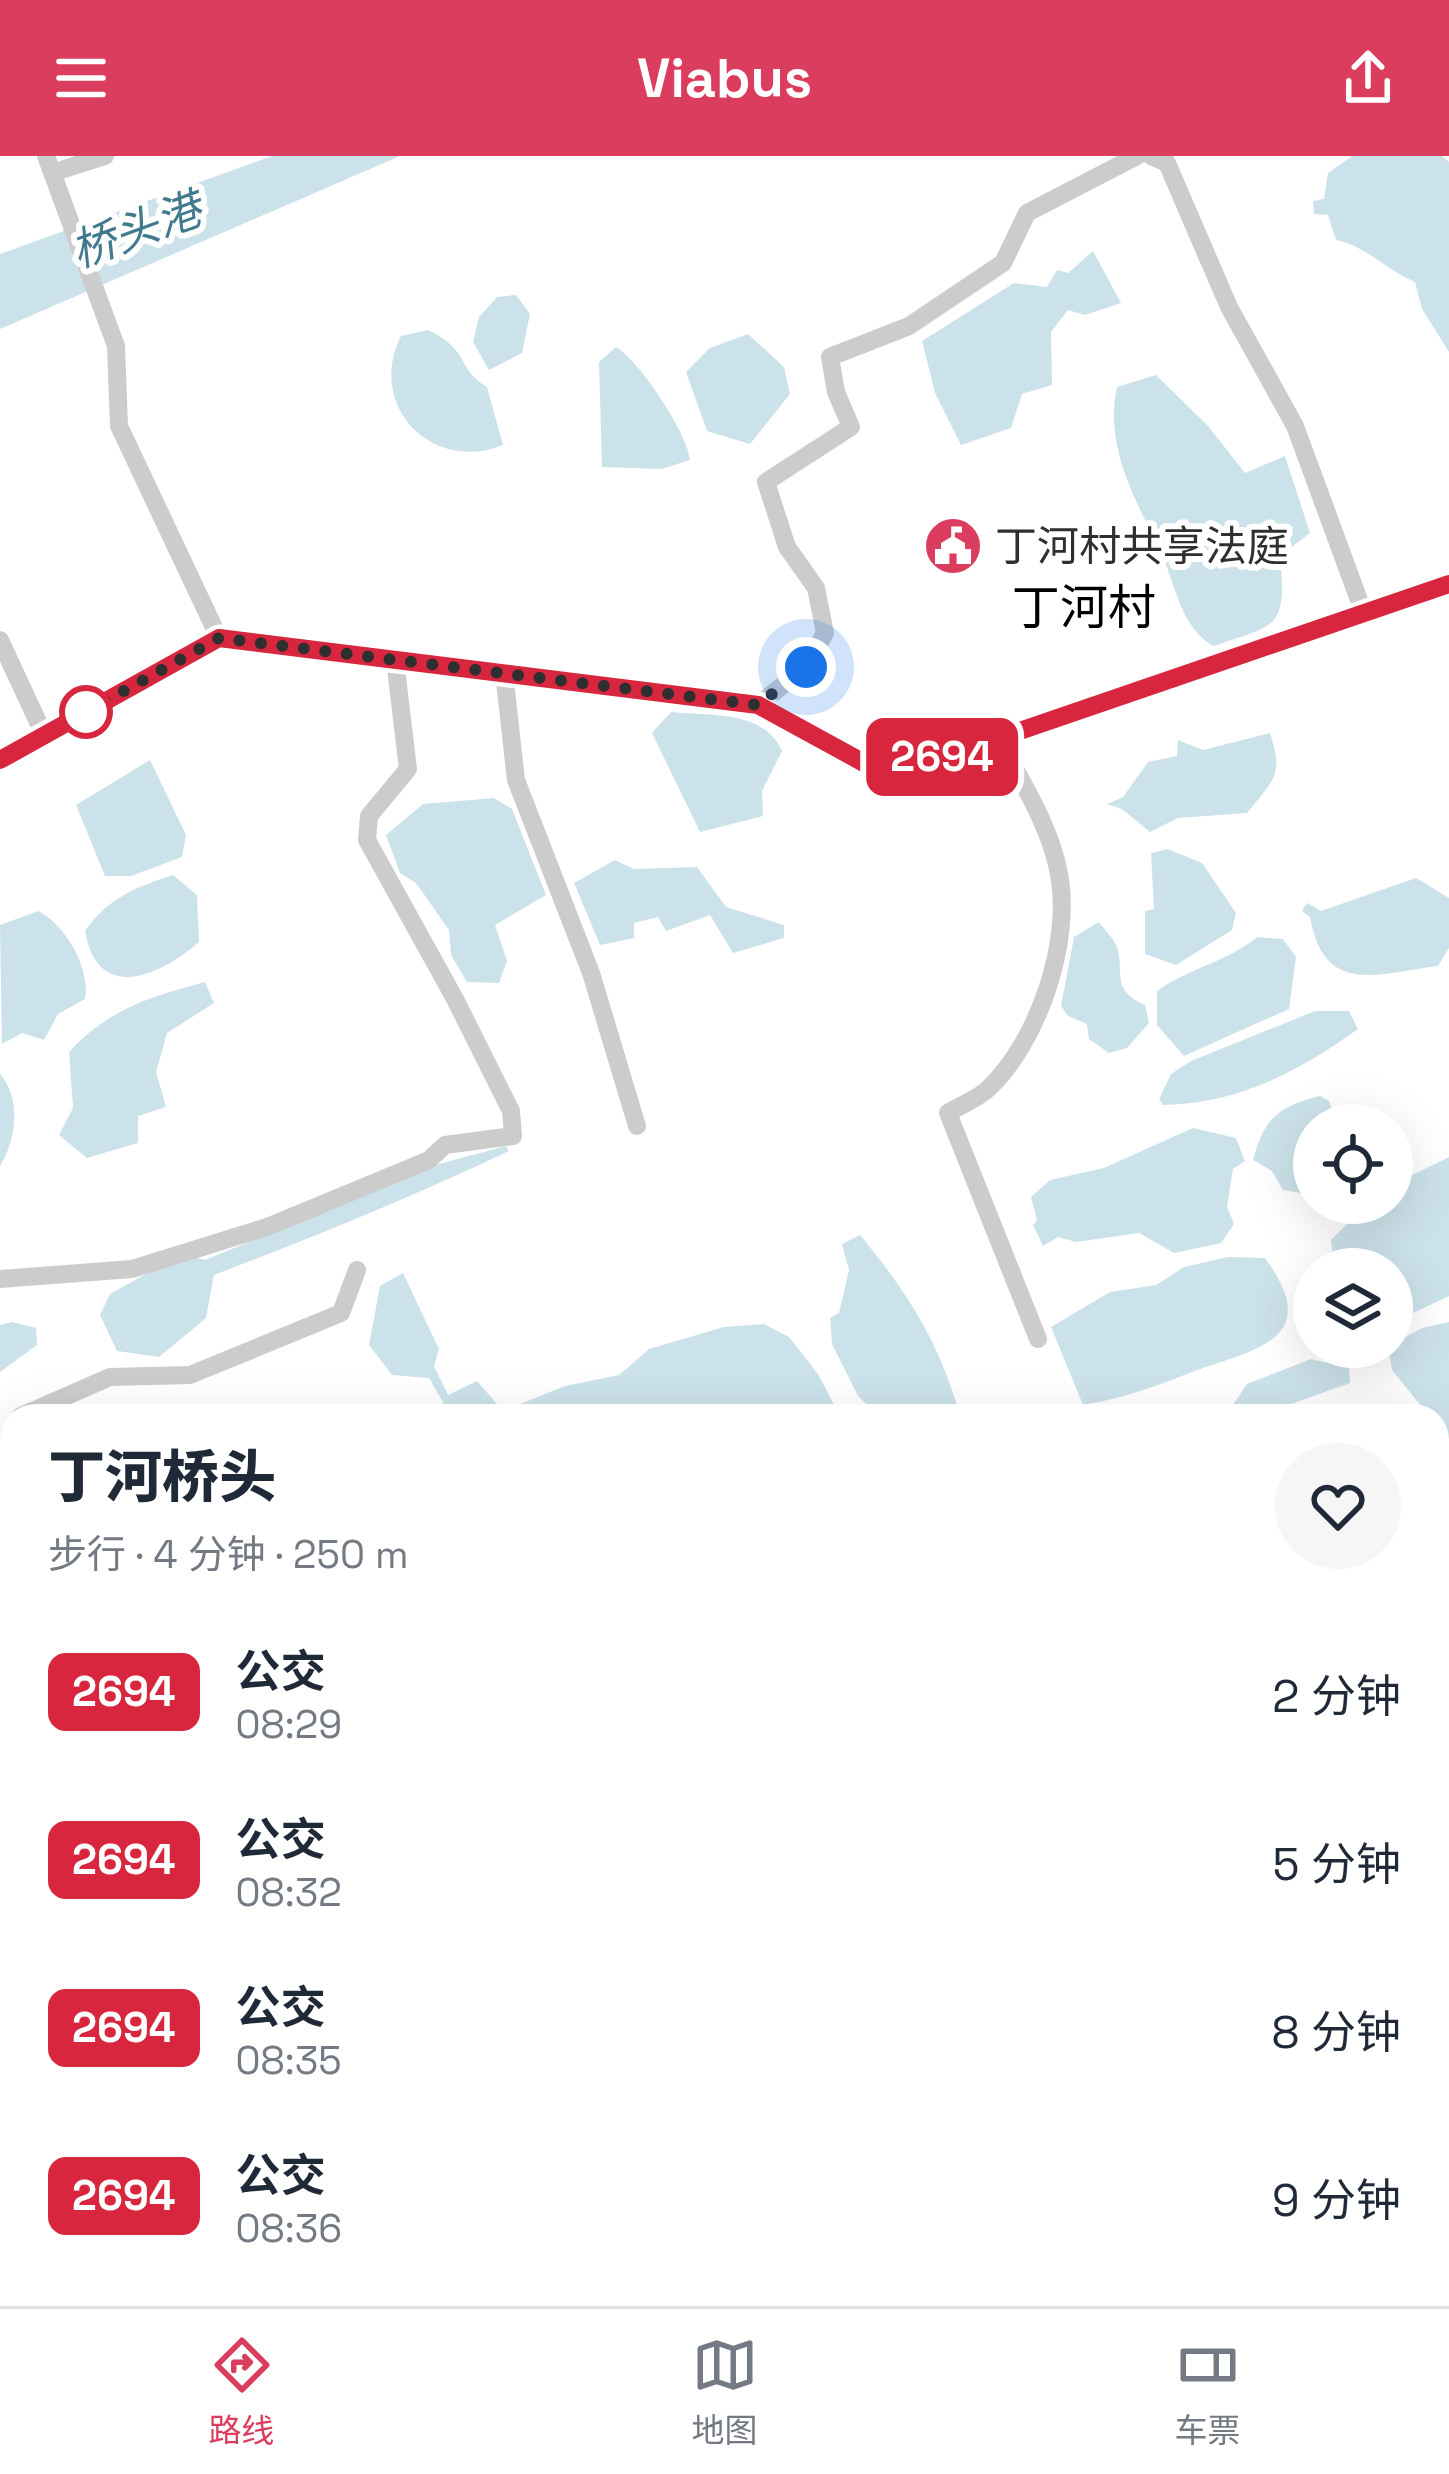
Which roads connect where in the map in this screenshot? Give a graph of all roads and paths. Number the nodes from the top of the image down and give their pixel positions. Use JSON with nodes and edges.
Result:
{"nodes":[{"id":1,"x":104,"y":156,"type":"edge"},
{"id":2,"x":1137,"y":156,"type":"edge"},
{"id":3,"x":1151,"y":156,"type":"edge"},
{"id":4,"x":49,"y":165,"type":"edge"},
{"id":5,"x":1449,"y":584,"type":"edge"},
{"id":6,"x":1363,"y":611,"type":"junction"},
{"id":7,"x":219,"y":638,"type":"junction"},
{"id":8,"x":0,"y":640,"type":"edge"},
{"id":9,"x":395,"y":660,"type":"junction"},
{"id":10,"x":504,"y":673,"type":"junction"},
{"id":11,"x":758,"y":705,"type":"junction"},
{"id":12,"x":44,"y":735,"type":"junction"},
{"id":13,"x":998,"y":738,"type":"junction"},
{"id":14,"x":0,"y":760,"type":"edge"},
{"id":15,"x":637,"y":1126,"type":"dead end"},
{"id":16,"x":357,"y":1270,"type":"dead end"},
{"id":17,"x":0,"y":1280,"type":"edge"},
{"id":18,"x":1038,"y":1339,"type":"dead end"},
{"id":19,"x":48,"y":1404,"type":"edge"}],
"edges":[{"from":1,"to":4,"type":"street"},
{"from":2,"to":11,"type":"street"},
{"from":3,"to":6,"type":"street"},
{"from":4,"to":7,"type":"street"},
{"from":5,"to":6,"type":"street"},
{"from":6,"to":13,"type":"street"},
{"from":7,"to":9,"type":"street"},
{"from":7,"to":12,"type":"street"},
{"from":8,"to":12,"type":"street"},
{"from":9,"to":10,"type":"street"},
{"from":9,"to":17,"type":"street"},
{"from":10,"to":11,"type":"street"},
{"from":10,"to":15,"type":"street"},
{"from":11,"to":13,"type":"street"},
{"from":12,"to":14,"type":"street"},
{"from":13,"to":18,"type":"street"},
{"from":16,"to":19,"type":"street"}]}
